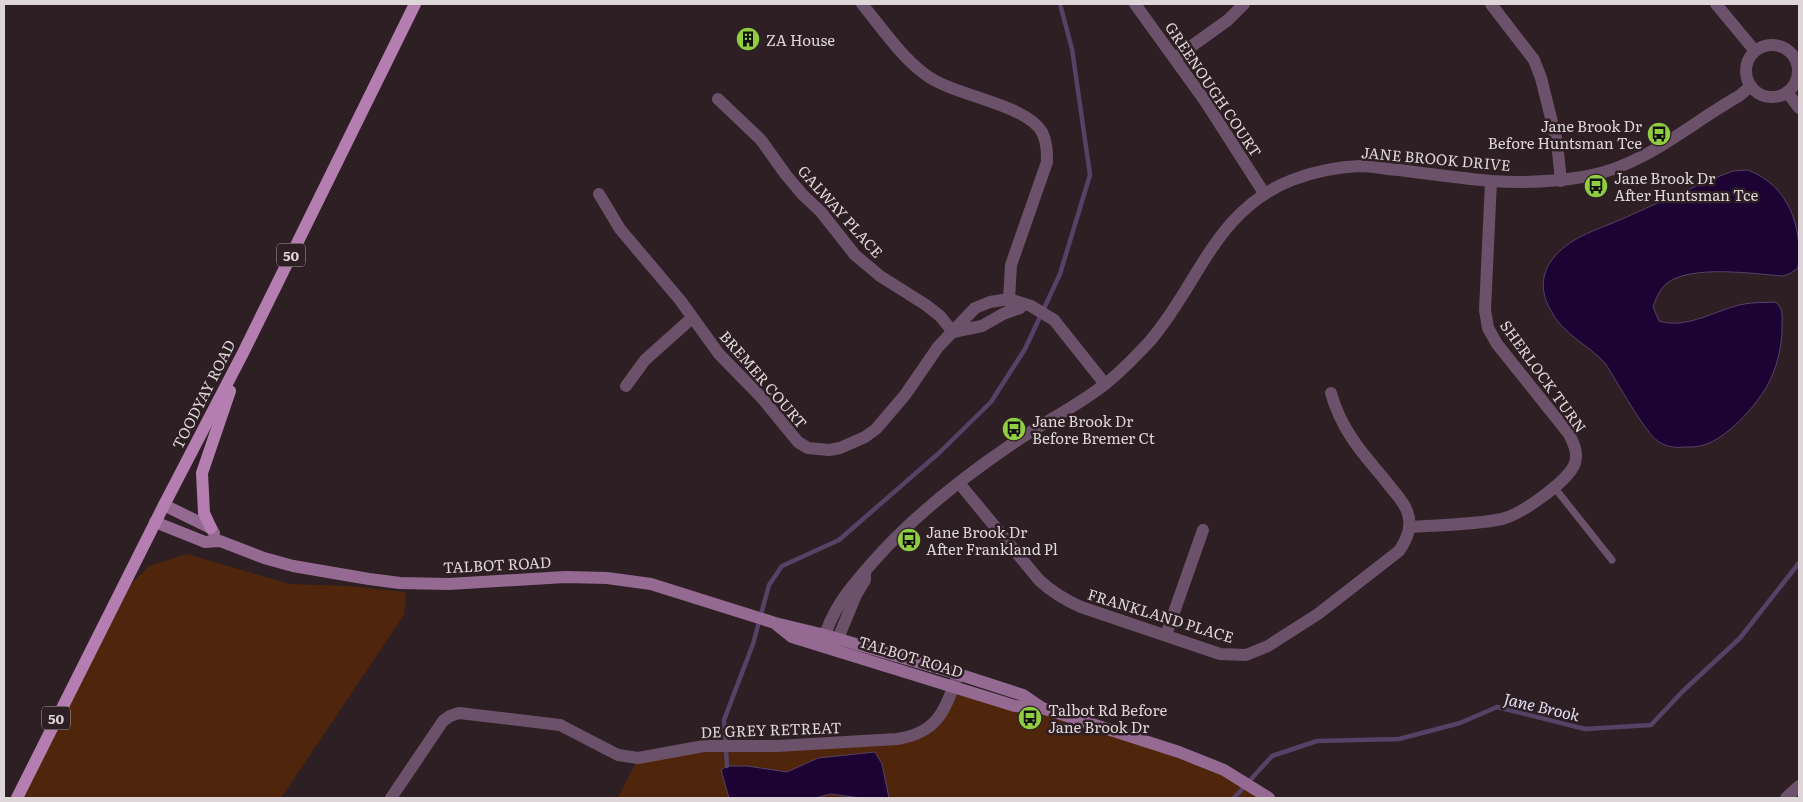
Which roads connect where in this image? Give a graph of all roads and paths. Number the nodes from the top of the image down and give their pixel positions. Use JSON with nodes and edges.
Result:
{"nodes":[{"id":1,"x":415,"y":4,"type":"edge"},
{"id":2,"x":862,"y":4,"type":"edge"},
{"id":3,"x":1135,"y":4,"type":"edge"},
{"id":4,"x":1244,"y":4,"type":"edge"},
{"id":5,"x":1491,"y":4,"type":"edge"},
{"id":6,"x":1716,"y":4,"type":"edge"},
{"id":7,"x":1755,"y":51,"type":"junction"},
{"id":8,"x":1796,"y":56,"type":"edge"},
{"id":9,"x":1174,"y":58,"type":"junction"},
{"id":10,"x":1751,"y":86,"type":"junction"},
{"id":11,"x":1787,"y":92,"type":"junction"},
{"id":12,"x":718,"y":99,"type":"dead end"},
{"id":13,"x":1799,"y":108,"type":"edge"},
{"id":14,"x":1562,"y":180,"type":"junction"},
{"id":15,"x":1492,"y":181,"type":"junction"},
{"id":16,"x":1264,"y":193,"type":"junction"},
{"id":17,"x":598,"y":194,"type":"dead end"},
{"id":18,"x":1010,"y":304,"type":"junction"},
{"id":19,"x":692,"y":318,"type":"junction"},
{"id":20,"x":953,"y":332,"type":"junction"},
{"id":21,"x":243,"y":353,"type":"junction"},
{"id":22,"x":1105,"y":384,"type":"junction"},
{"id":23,"x":626,"y":386,"type":"dead end"},
{"id":24,"x":1331,"y":393,"type":"dead end"},
{"id":25,"x":960,"y":483,"type":"junction"},
{"id":26,"x":1554,"y":487,"type":"junction"},
{"id":27,"x":164,"y":505,"type":"junction"},
{"id":28,"x":155,"y":522,"type":"junction"},
{"id":29,"x":1409,"y":527,"type":"junction"},
{"id":30,"x":211,"y":528,"type":"junction"},
{"id":31,"x":1203,"y":530,"type":"dead end"},
{"id":32,"x":220,"y":541,"type":"junction"},
{"id":33,"x":1612,"y":560,"type":"dead end"},
{"id":34,"x":1166,"y":635,"type":"junction"},
{"id":35,"x":829,"y":642,"type":"junction"},
{"id":36,"x":958,"y":674,"type":"junction"},
{"id":37,"x":954,"y":687,"type":"junction"},
{"id":38,"x":1042,"y":708,"type":"junction"},
{"id":39,"x":1799,"y":786,"type":"edge"},
{"id":40,"x":17,"y":798,"type":"edge"},
{"id":41,"x":391,"y":798,"type":"edge"},
{"id":42,"x":1269,"y":798,"type":"edge"},
{"id":43,"x":1786,"y":798,"type":"edge"}],
"edges":[{"from":1,"to":21,"type":"main road","name":"TOODYAY ROAD","number":"50"},
{"from":2,"to":18,"type":"street"},
{"from":3,"to":9,"type":"street","name":"GREENOUGH COURT"},
{"from":4,"to":9,"type":"street"},
{"from":5,"to":14,"type":"street"},
{"from":6,"to":7,"type":"street"},
{"from":7,"to":8,"type":"street"},
{"from":7,"to":10,"type":"street"},
{"from":8,"to":11,"type":"street"},
{"from":9,"to":16,"type":"street","name":"GREENOUGH COURT"},
{"from":10,"to":11,"type":"street"},
{"from":10,"to":14,"type":"street","name":"JANE BROOK DRIVE"},
{"from":11,"to":13,"type":"street"},
{"from":12,"to":20,"type":"street","name":"GALWAY PLACE"},
{"from":14,"to":15,"type":"street","name":"JANE BROOK DRIVE"},
{"from":15,"to":16,"type":"street","name":"JANE BROOK DRIVE"},
{"from":15,"to":26,"type":"street","name":"SHERLOCK TURN"},
{"from":16,"to":22,"type":"street","name":"JANE BROOK DRIVE"},
{"from":17,"to":19,"type":"street","name":"BREMER COURT"},
{"from":18,"to":20,"type":"street","name":"BREMER COURT"},
{"from":18,"to":20,"type":"street","name":"BREMER COURT"},
{"from":18,"to":22,"type":"street","name":"BREMER COURT"},
{"from":19,"to":20,"type":"street","name":"BREMER COURT"},
{"from":19,"to":23,"type":"street"},
{"from":21,"to":27,"type":"main road","name":"TOODYAY ROAD","number":"50"},
{"from":21,"to":30,"type":"main road"},
{"from":22,"to":25,"type":"street","name":"JANE BROOK DRIVE"},
{"from":24,"to":29,"type":"street"},
{"from":25,"to":34,"type":"street","name":"FRANKLAND PLACE"},
{"from":25,"to":35,"type":"street","name":"JANE BROOK DRIVE"},
{"from":26,"to":29,"type":"street","name":"SHERLOCK TURN"},
{"from":26,"to":33,"type":"lane"},
{"from":27,"to":28,"type":"main road","name":"TOODYAY ROAD","number":"50"},
{"from":27,"to":30,"type":"main road"},
{"from":28,"to":32,"type":"main road","name":"TALBOT ROAD"},
{"from":28,"to":40,"type":"main road","name":"TOODYAY ROAD","number":"50"},
{"from":29,"to":34,"type":"street","name":"FRANKLAND PLACE"},
{"from":30,"to":32,"type":"main road"},
{"from":31,"to":34,"type":"street"},
{"from":32,"to":35,"type":"main road","name":"TALBOT ROAD"},
{"from":35,"to":36,"type":"main road","name":"TALBOT ROAD"},
{"from":35,"to":37,"type":"main road","name":"TALBOT ROAD"},
{"from":36,"to":37,"type":"street","name":"DE GREY RETREAT"},
{"from":36,"to":38,"type":"main road","name":"TALBOT ROAD"},
{"from":37,"to":38,"type":"main road","name":"TALBOT ROAD"},
{"from":37,"to":41,"type":"street","name":"DE GREY RETREAT"},
{"from":38,"to":42,"type":"main road","name":"TALBOT ROAD"},
{"from":39,"to":43,"type":"street"}]}
